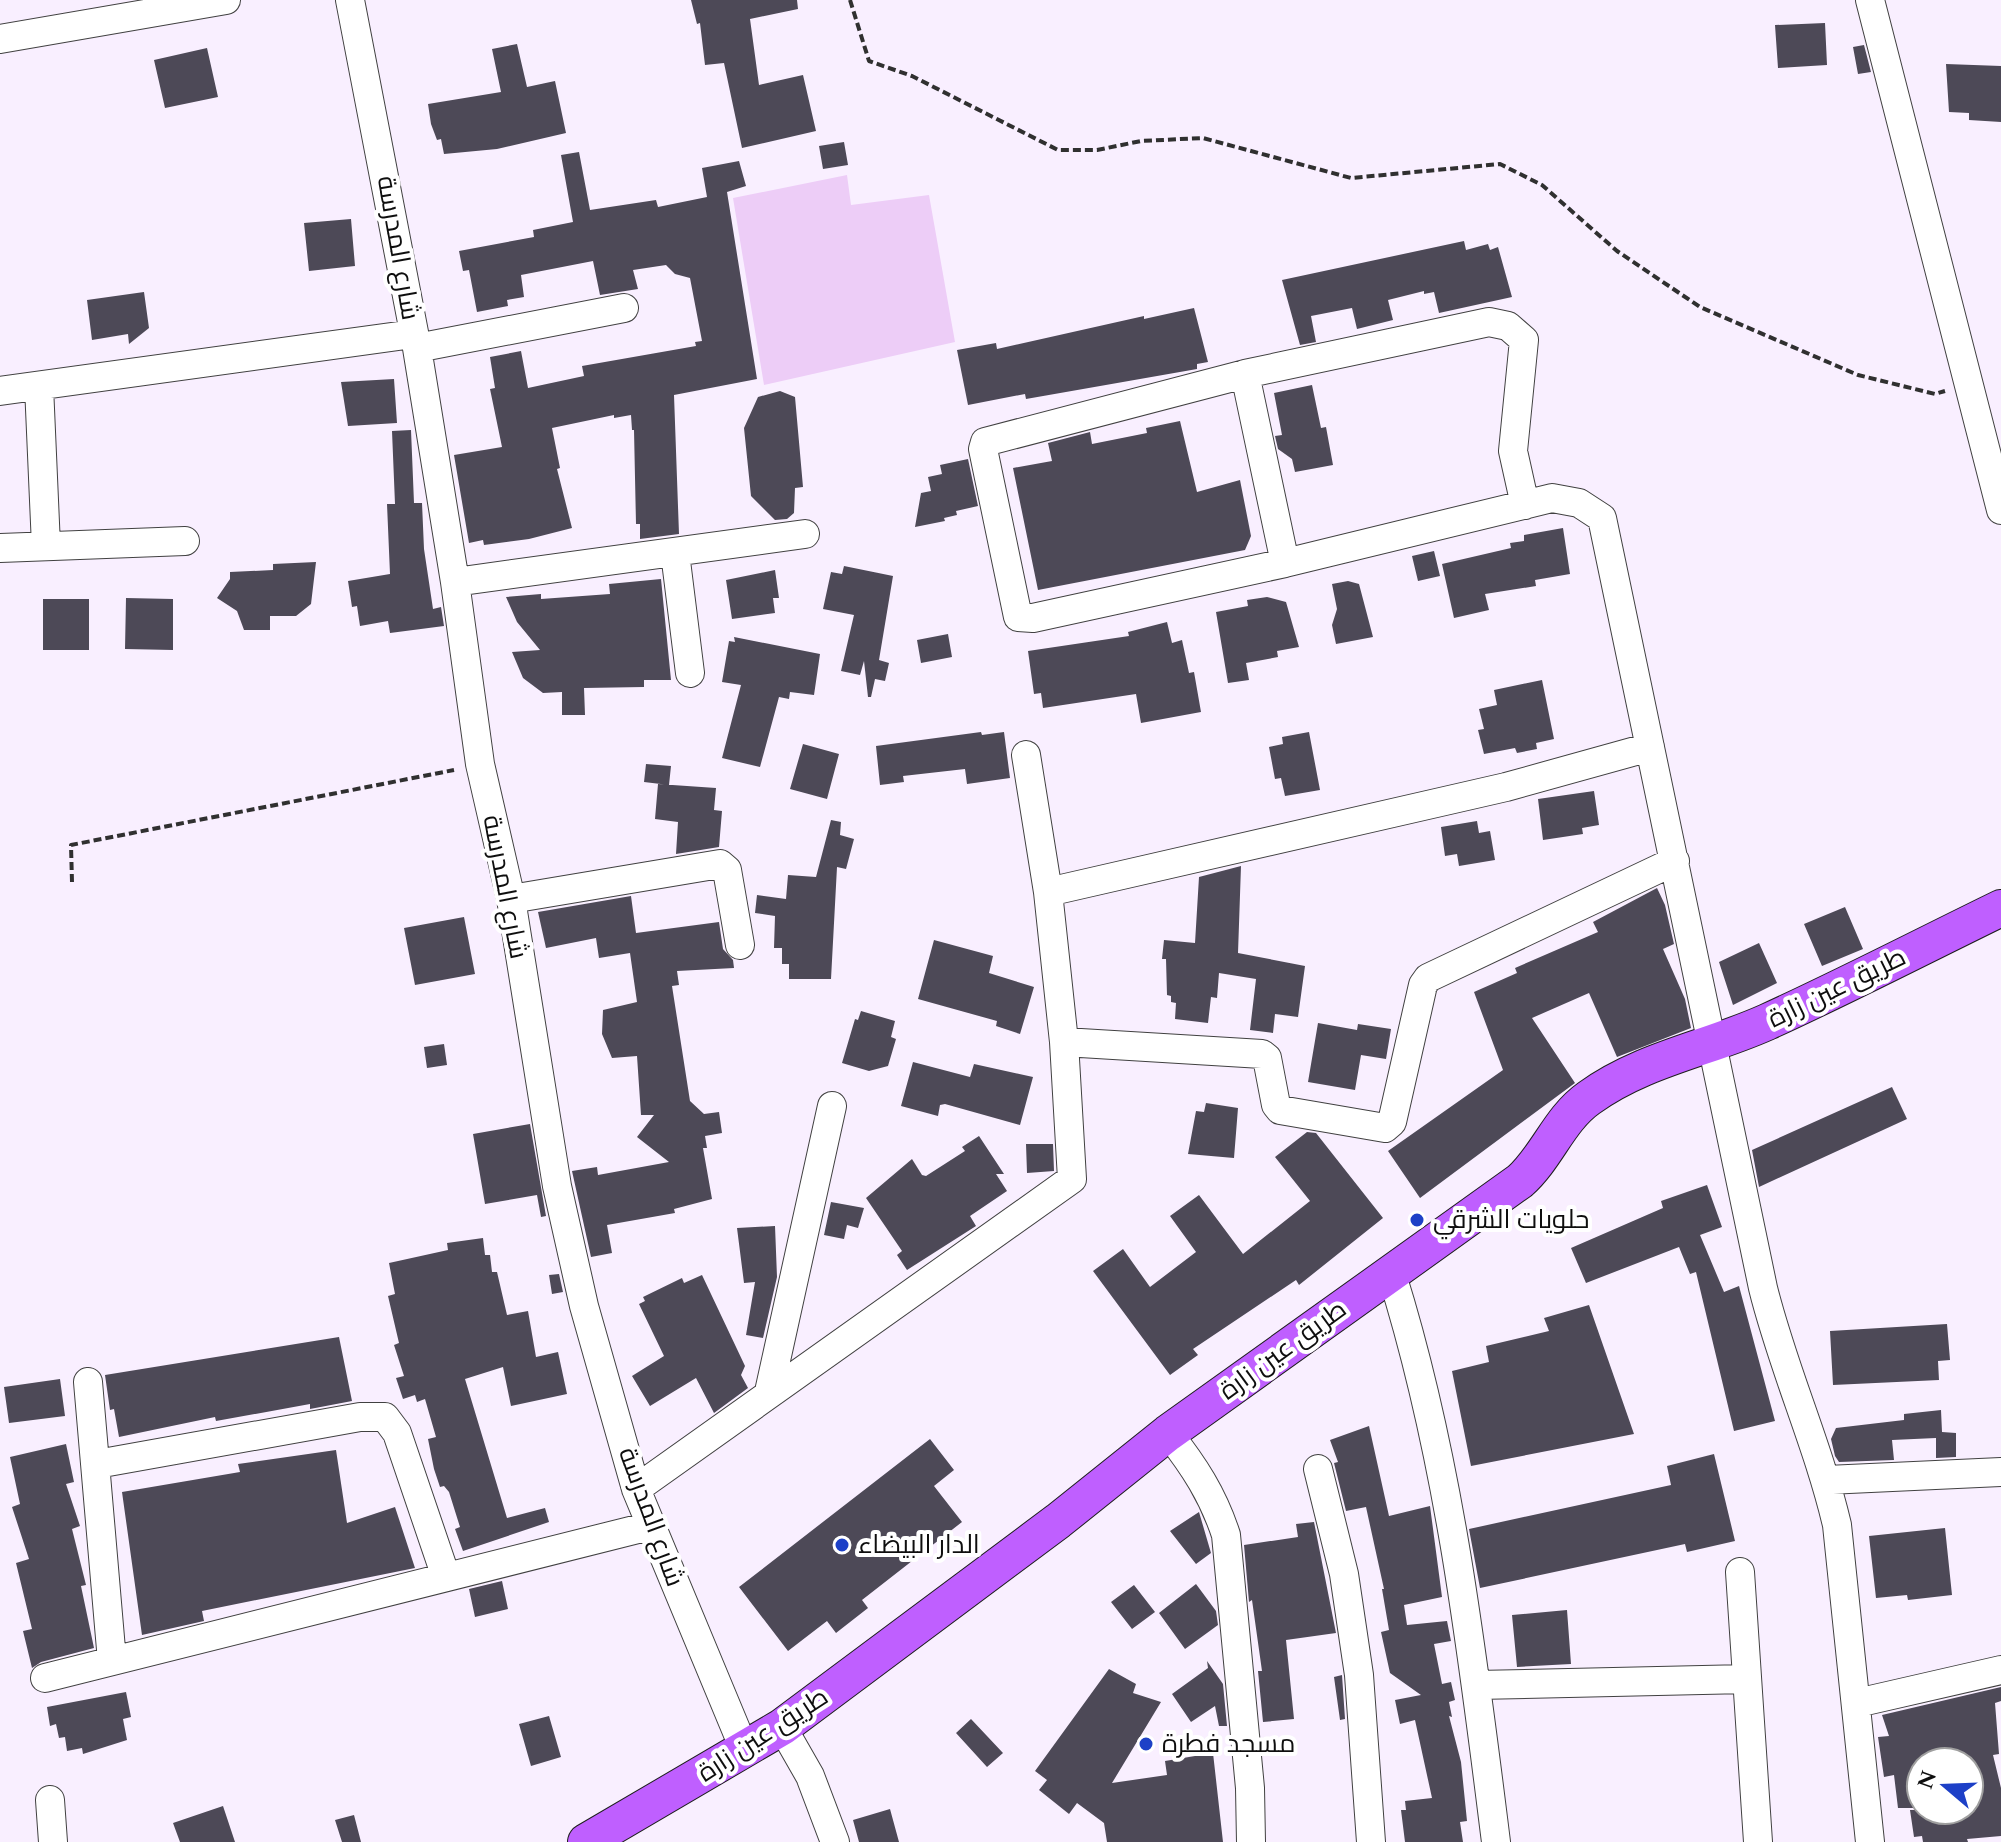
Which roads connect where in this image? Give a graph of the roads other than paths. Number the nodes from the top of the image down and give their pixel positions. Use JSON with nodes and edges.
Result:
{"nodes":[{"id":1,"x":226,"y":0,"type":"edge"},
{"id":2,"x":350,"y":0,"type":"edge"},
{"id":3,"x":1870,"y":0,"type":"edge"},
{"id":4,"x":0,"y":39,"type":"edge"},
{"id":5,"x":624,"y":308,"type":"dead end"},
{"id":6,"x":415,"y":341,"type":"junction"},
{"id":7,"x":1245,"y":374,"type":"junction"},
{"id":8,"x":39,"y":386,"type":"junction"},
{"id":9,"x":0,"y":391,"type":"edge"},
{"id":10,"x":1525,"y":505,"type":"junction"},
{"id":11,"x":2001,"y":510,"type":"edge"},
{"id":12,"x":805,"y":534,"type":"dead end"},
{"id":13,"x":185,"y":541,"type":"dead end"},
{"id":14,"x":46,"y":546,"type":"junction"},
{"id":15,"x":0,"y":548,"type":"edge"},
{"id":16,"x":675,"y":553,"type":"junction"},
{"id":17,"x":1285,"y":563,"type":"junction"},
{"id":18,"x":455,"y":582,"type":"junction"},
{"id":19,"x":690,"y":673,"type":"dead end"},
{"id":20,"x":1650,"y":747,"type":"junction"},
{"id":21,"x":1026,"y":755,"type":"dead end"},
{"id":22,"x":1675,"y":861,"type":"junction"},
{"id":23,"x":1048,"y":892,"type":"junction"},
{"id":24,"x":511,"y":899,"type":"junction"},
{"id":25,"x":2001,"y":908,"type":"edge"},
{"id":26,"x":740,"y":945,"type":"dead end"},
{"id":27,"x":1064,"y":1042,"type":"junction"},
{"id":28,"x":1710,"y":1042,"type":"junction"},
{"id":29,"x":832,"y":1106,"type":"dead end"},
{"id":30,"x":1391,"y":1272,"type":"junction"},
{"id":31,"x":88,"y":1382,"type":"dead end"},
{"id":32,"x":769,"y":1392,"type":"junction"},
{"id":33,"x":1168,"y":1433,"type":"junction"},
{"id":34,"x":97,"y":1464,"type":"junction"},
{"id":35,"x":1318,"y":1469,"type":"dead end"},
{"id":36,"x":2001,"y":1472,"type":"edge"},
{"id":37,"x":1827,"y":1480,"type":"junction"},
{"id":38,"x":636,"y":1489,"type":"junction"},
{"id":39,"x":650,"y":1526,"type":"junction"},
{"id":40,"x":1740,"y":1572,"type":"dead end"},
{"id":41,"x":446,"y":1577,"type":"junction"},
{"id":42,"x":112,"y":1661,"type":"junction"},
{"id":43,"x":2001,"y":1670,"type":"edge"},
{"id":44,"x":45,"y":1678,"type":"dead end"},
{"id":45,"x":1747,"y":1679,"type":"junction"},
{"id":46,"x":1476,"y":1685,"type":"junction"},
{"id":47,"x":1857,"y":1703,"type":"junction"},
{"id":48,"x":782,"y":1727,"type":"junction"},
{"id":49,"x":745,"y":1751,"type":"junction"},
{"id":50,"x":50,"y":1800,"type":"dead end"},
{"id":51,"x":53,"y":1842,"type":"edge"},
{"id":52,"x":586,"y":1842,"type":"edge"},
{"id":53,"x":835,"y":1842,"type":"edge"},
{"id":54,"x":1251,"y":1842,"type":"edge"},
{"id":55,"x":1371,"y":1842,"type":"edge"},
{"id":56,"x":1496,"y":1842,"type":"edge"},
{"id":57,"x":1758,"y":1842,"type":"edge"},
{"id":58,"x":1870,"y":1842,"type":"edge"}],
"edges":[{"from":1,"to":4,"type":"street"},
{"from":2,"to":6,"type":"street","name":"شارع المدرسة"},
{"from":3,"to":11,"type":"street"},
{"from":5,"to":6,"type":"street"},
{"from":6,"to":8,"type":"street"},
{"from":6,"to":18,"type":"street","name":"شارع المدرسة"},
{"from":7,"to":10,"type":"street"},
{"from":7,"to":17,"type":"street"},
{"from":7,"to":17,"type":"street"},
{"from":8,"to":9,"type":"street"},
{"from":8,"to":14,"type":"street"},
{"from":10,"to":17,"type":"street"},
{"from":10,"to":20,"type":"street"},
{"from":12,"to":16,"type":"street"},
{"from":13,"to":14,"type":"street"},
{"from":14,"to":15,"type":"street"},
{"from":16,"to":18,"type":"street"},
{"from":16,"to":19,"type":"street"},
{"from":18,"to":24,"type":"street","name":"شارع المدرسة"},
{"from":20,"to":22,"type":"street"},
{"from":20,"to":23,"type":"street"},
{"from":21,"to":23,"type":"street"},
{"from":22,"to":27,"type":"street"},
{"from":22,"to":28,"type":"street"},
{"from":23,"to":27,"type":"street"},
{"from":24,"to":26,"type":"street"},
{"from":24,"to":38,"type":"street","name":"شارع المدرسة"},
{"from":25,"to":28,"type":"main road","name":"طريق عين زارة"},
{"from":27,"to":32,"type":"street"},
{"from":28,"to":30,"type":"main road","name":"طريق عين زارة"},
{"from":28,"to":37,"type":"street"},
{"from":29,"to":32,"type":"street"},
{"from":30,"to":33,"type":"main road","name":"طريق عين زارة"},
{"from":30,"to":46,"type":"street"},
{"from":31,"to":34,"type":"street"},
{"from":32,"to":38,"type":"street"},
{"from":33,"to":48,"type":"main road","name":"طريق عين زارة"},
{"from":33,"to":54,"type":"street"},
{"from":34,"to":41,"type":"street"},
{"from":34,"to":42,"type":"street"},
{"from":35,"to":55,"type":"street"},
{"from":36,"to":37,"type":"street"},
{"from":37,"to":47,"type":"street"},
{"from":38,"to":39,"type":"street","name":"شارع المدرسة"},
{"from":39,"to":41,"type":"street"},
{"from":39,"to":49,"type":"street","name":"شارع المدرسة"},
{"from":40,"to":45,"type":"street"},
{"from":41,"to":42,"type":"street"},
{"from":42,"to":44,"type":"street"},
{"from":43,"to":47,"type":"street"},
{"from":45,"to":46,"type":"street"},
{"from":45,"to":57,"type":"street"},
{"from":46,"to":56,"type":"street"},
{"from":47,"to":58,"type":"street"},
{"from":48,"to":49,"type":"main road","name":"طريق عين زارة"},
{"from":48,"to":53,"type":"street"},
{"from":49,"to":52,"type":"main road","name":"طريق عين زارة"},
{"from":50,"to":51,"type":"street"}]}
